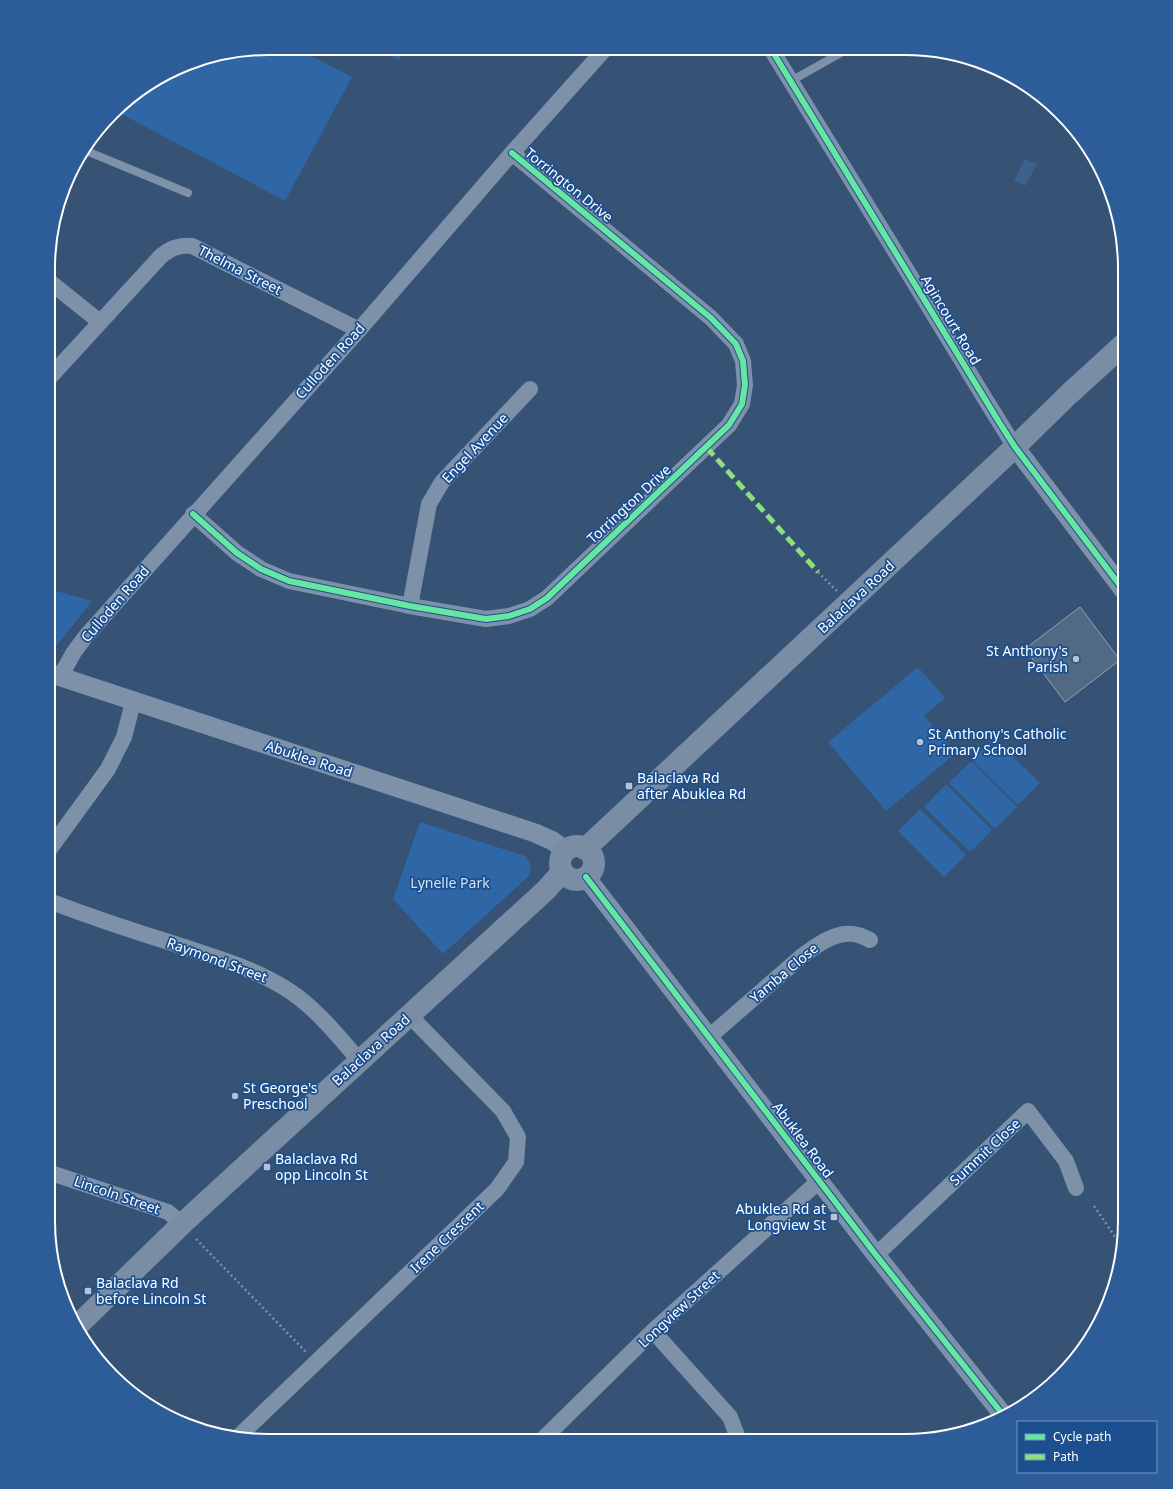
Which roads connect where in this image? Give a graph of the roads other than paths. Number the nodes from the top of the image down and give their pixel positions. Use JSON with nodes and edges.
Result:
{"nodes":[{"id":1,"x":600,"y":55,"type":"edge"},
{"id":2,"x":775,"y":55,"type":"edge"},
{"id":3,"x":837,"y":55,"type":"edge"},
{"id":4,"x":791,"y":81,"type":"junction"},
{"id":5,"x":89,"y":152,"type":"edge"},
{"id":6,"x":512,"y":153,"type":"junction"},
{"id":7,"x":188,"y":193,"type":"dead end"},
{"id":8,"x":55,"y":286,"type":"edge"},
{"id":9,"x":100,"y":322,"type":"junction"},
{"id":10,"x":359,"y":330,"type":"junction"},
{"id":11,"x":1118,"y":349,"type":"edge"},
{"id":12,"x":55,"y":372,"type":"edge"},
{"id":13,"x":530,"y":389,"type":"dead end"},
{"id":14,"x":1015,"y":447,"type":"junction"},
{"id":15,"x":194,"y":514,"type":"junction"},
{"id":16,"x":1118,"y":583,"type":"edge"},
{"id":17,"x":410,"y":606,"type":"junction"},
{"id":18,"x":55,"y":675,"type":"edge"},
{"id":19,"x":133,"y":702,"type":"junction"},
{"id":20,"x":55,"y":842,"type":"edge"},
{"id":21,"x":575,"y":850,"type":"junction"},
{"id":22,"x":562,"y":872,"type":"junction"},
{"id":23,"x":586,"y":877,"type":"junction"},
{"id":24,"x":55,"y":903,"type":"edge"},
{"id":25,"x":870,"y":940,"type":"dead end"},
{"id":26,"x":409,"y":1015,"type":"junction"},
{"id":27,"x":709,"y":1037,"type":"junction"},
{"id":28,"x":359,"y":1060,"type":"junction"},
{"id":29,"x":55,"y":1174,"type":"edge"},
{"id":30,"x":819,"y":1181,"type":"junction"},
{"id":31,"x":1076,"y":1188,"type":"dead end"},
{"id":32,"x":189,"y":1232,"type":"junction"},
{"id":33,"x":876,"y":1255,"type":"junction"},
{"id":34,"x":81,"y":1323,"type":"edge"},
{"id":35,"x":654,"y":1331,"type":"junction"},
{"id":36,"x":1000,"y":1411,"type":"edge"},
{"id":37,"x":244,"y":1433,"type":"edge"},
{"id":38,"x":547,"y":1434,"type":"edge"},
{"id":39,"x":737,"y":1434,"type":"edge"}],
"edges":[{"from":1,"to":6,"type":"street","name":"Culloden Road"},
{"from":2,"to":4,"type":"street","name":"Agincourt Road"},
{"from":3,"to":4,"type":"lane"},
{"from":4,"to":14,"type":"street","name":"Agincourt Road"},
{"from":5,"to":7,"type":"lane"},
{"from":6,"to":10,"type":"street","name":"Culloden Road"},
{"from":6,"to":17,"type":"street","name":"Torrington Drive"},
{"from":8,"to":9,"type":"street"},
{"from":9,"to":10,"type":"street","name":"Thelma Street"},
{"from":9,"to":12,"type":"street","name":"Thelma Street"},
{"from":10,"to":15,"type":"street","name":"Culloden Road"},
{"from":11,"to":14,"type":"main road","name":"Balaclava Road"},
{"from":13,"to":17,"type":"street","name":"Engel Avenue"},
{"from":14,"to":16,"type":"street","name":"Agincourt Road"},
{"from":14,"to":21,"type":"main road","name":"Balaclava Road"},
{"from":15,"to":17,"type":"street","name":"Torrington Drive"},
{"from":15,"to":18,"type":"street","name":"Culloden Road"},
{"from":18,"to":19,"type":"street","name":"Abuklea Road"},
{"from":19,"to":20,"type":"street"},
{"from":19,"to":21,"type":"street","name":"Abuklea Road"},
{"from":21,"to":22,"type":"main road"},
{"from":21,"to":23,"type":"main road"},
{"from":22,"to":23,"type":"main road"},
{"from":22,"to":26,"type":"main road","name":"Balaclava Road"},
{"from":23,"to":27,"type":"street","name":"Abuklea Road"},
{"from":24,"to":28,"type":"street","name":"Raymond Street"},
{"from":25,"to":27,"type":"street","name":"Yamba Close"},
{"from":26,"to":28,"type":"main road","name":"Balaclava Road"},
{"from":26,"to":37,"type":"street","name":"Irene Crescent"},
{"from":27,"to":30,"type":"street","name":"Abuklea Road"},
{"from":28,"to":32,"type":"main road","name":"Balaclava Road"},
{"from":29,"to":32,"type":"street","name":"Lincoln Street"},
{"from":30,"to":33,"type":"street","name":"Abuklea Road"},
{"from":30,"to":35,"type":"street","name":"Longview Street"},
{"from":31,"to":33,"type":"street","name":"Summit Close"},
{"from":32,"to":34,"type":"main road","name":"Balaclava Road"},
{"from":33,"to":36,"type":"street","name":"Abuklea Road"},
{"from":35,"to":38,"type":"street","name":"Longview Street"},
{"from":35,"to":39,"type":"street"}]}
